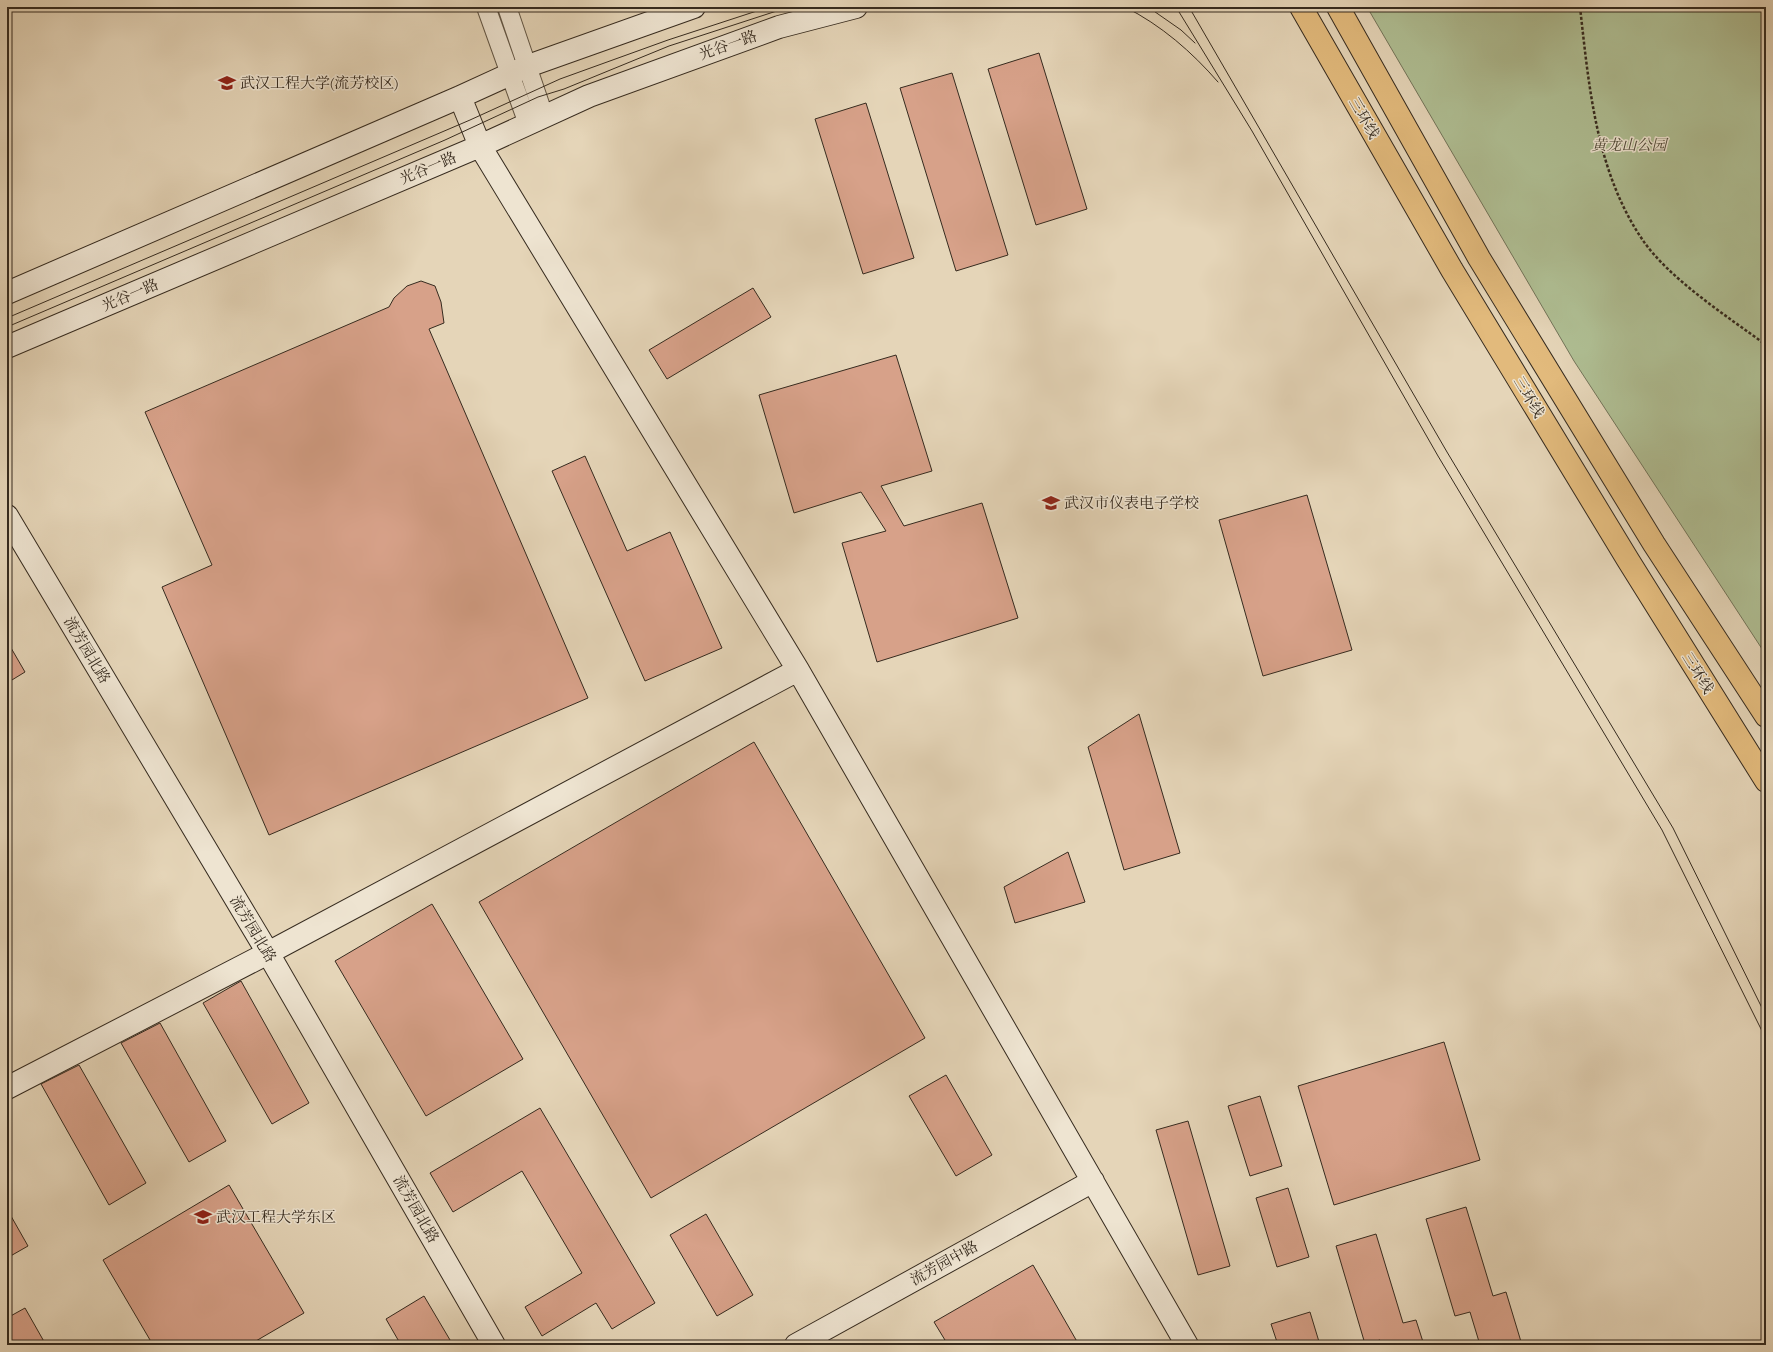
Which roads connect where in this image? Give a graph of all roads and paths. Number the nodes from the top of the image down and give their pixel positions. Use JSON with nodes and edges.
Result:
{"nodes":[{"id":1,"x":486,"y":7,"type":"edge"},
{"id":2,"x":507,"y":7,"type":"edge"},
{"id":3,"x":694,"y":7,"type":"edge"},
{"id":4,"x":856,"y":7,"type":"edge"},
{"id":5,"x":1301,"y":7,"type":"edge"},
{"id":6,"x":1338,"y":7,"type":"edge"},
{"id":7,"x":1580,"y":7,"type":"edge"},
{"id":8,"x":518,"y":70,"type":"junction"},
{"id":9,"x":460,"y":97,"type":"junction"},
{"id":10,"x":536,"y":120,"type":"junction"},
{"id":11,"x":480,"y":146,"type":"junction"},
{"id":12,"x":7,"y":293,"type":"edge"},
{"id":13,"x":1766,"y":345,"type":"edge"},
{"id":14,"x":7,"y":347,"type":"edge"},
{"id":15,"x":7,"y":516,"type":"edge"},
{"id":16,"x":798,"y":670,"type":"junction"},
{"id":17,"x":1766,"y":716,"type":"edge"},
{"id":18,"x":1766,"y":781,"type":"edge"},
{"id":19,"x":268,"y":953,"type":"junction"},
{"id":20,"x":7,"y":1088,"type":"edge"},
{"id":21,"x":1093,"y":1181,"type":"junction"},
{"id":22,"x":494,"y":1345,"type":"edge"},
{"id":23,"x":796,"y":1345,"type":"edge"},
{"id":24,"x":1187,"y":1345,"type":"edge"}],
"edges":[{"from":1,"to":8,"type":"street"},
{"from":2,"to":8,"type":"street"},
{"from":3,"to":8,"type":"street"},
{"from":4,"to":10,"type":"street","name":"光谷一路"},
{"from":5,"to":18,"type":"highway","name":"三环线"},
{"from":6,"to":17,"type":"highway","name":"三环线"},
{"from":7,"to":13,"type":"path"},
{"from":8,"to":9,"type":"street"},
{"from":8,"to":10,"type":"street"},
{"from":9,"to":11,"type":"street"},
{"from":9,"to":12,"type":"street"},
{"from":10,"to":11,"type":"street","name":"光谷一路"},
{"from":11,"to":14,"type":"street","name":"光谷一路"},
{"from":11,"to":16,"type":"street"},
{"from":15,"to":19,"type":"street","name":"流芳园北路"},
{"from":16,"to":19,"type":"street"},
{"from":16,"to":21,"type":"street"},
{"from":19,"to":20,"type":"street"},
{"from":19,"to":22,"type":"street","name":"流芳园北路"},
{"from":21,"to":23,"type":"street","name":"流芳园中路"},
{"from":21,"to":24,"type":"street"}]}
